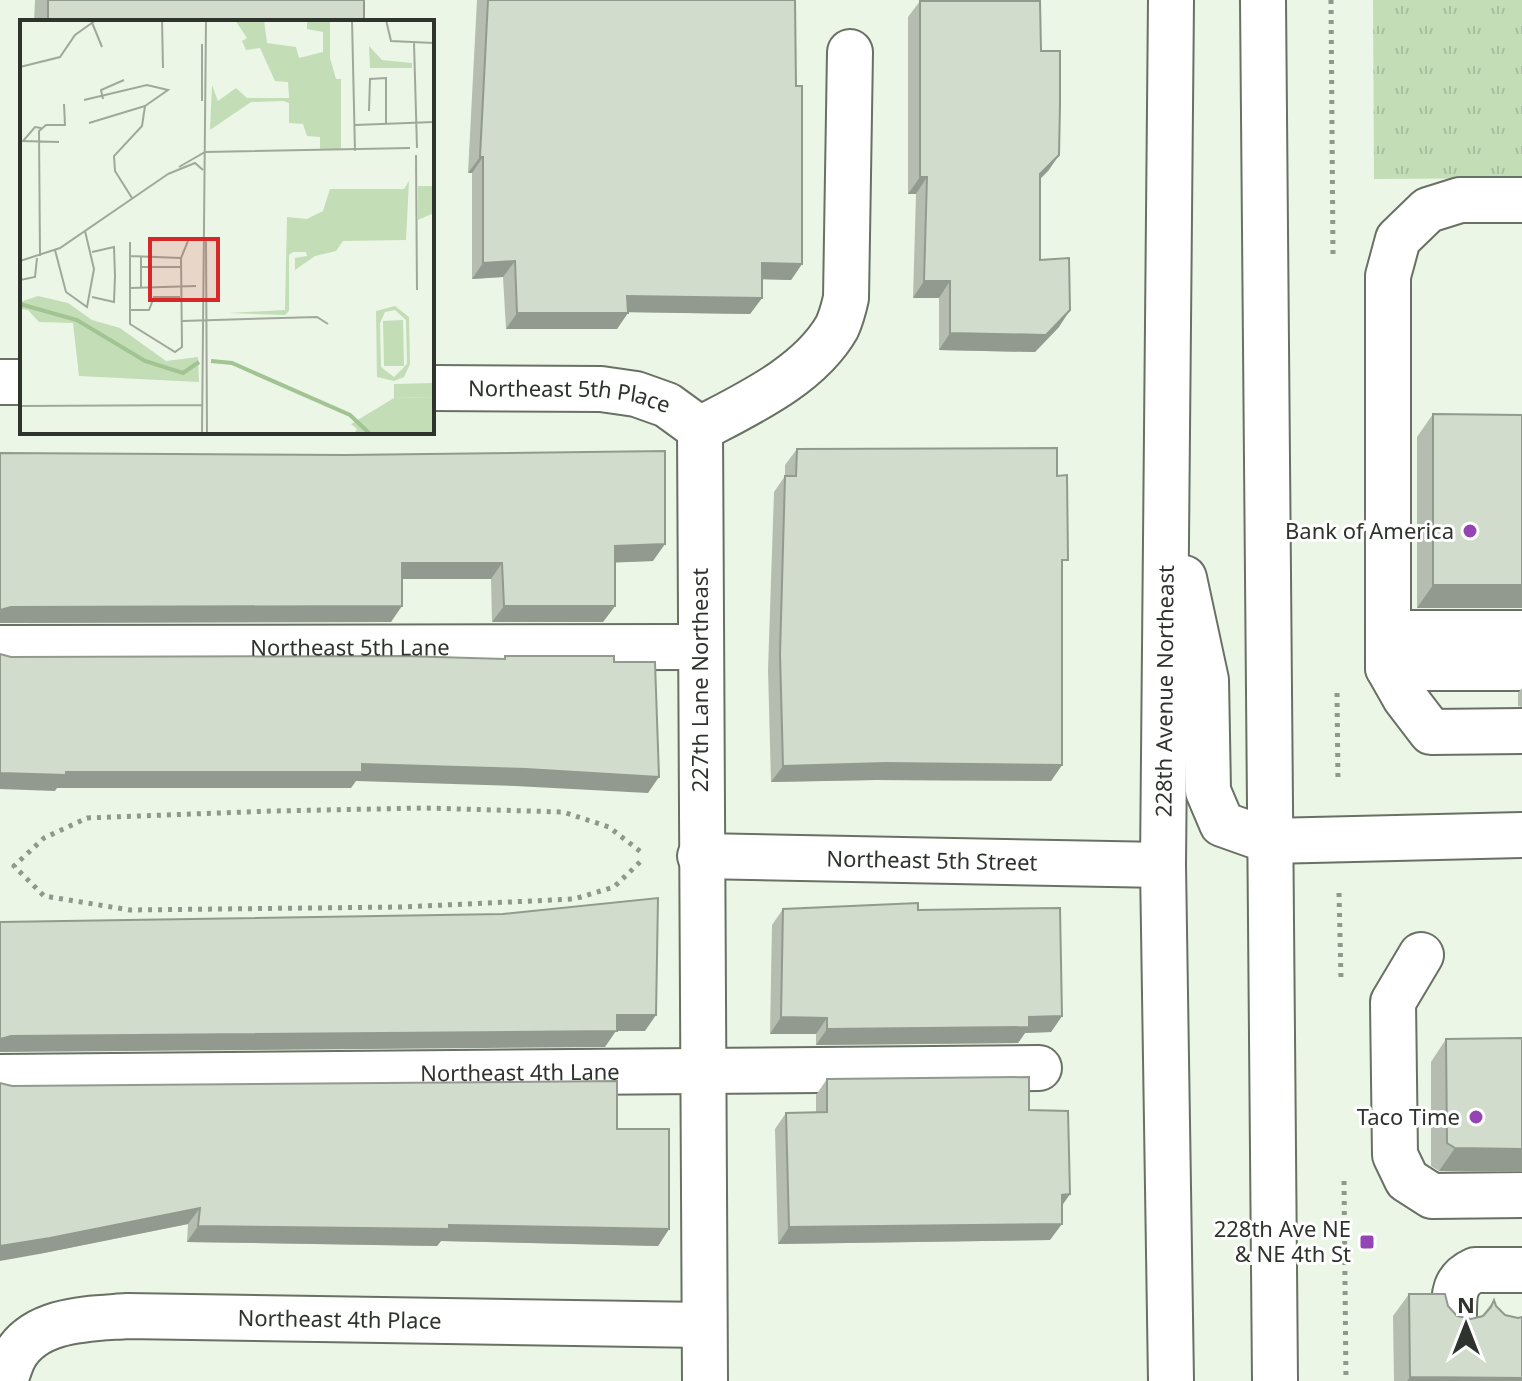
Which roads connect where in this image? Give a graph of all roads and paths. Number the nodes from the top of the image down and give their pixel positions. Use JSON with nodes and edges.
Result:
{"nodes":[{"id":1,"x":1171,"y":0,"type":"edge"},
{"id":2,"x":1263,"y":0,"type":"edge"},
{"id":3,"x":850,"y":52,"type":"dead end"},
{"id":4,"x":1522,"y":200,"type":"edge"},
{"id":5,"x":434,"y":388,"type":"edge"},
{"id":6,"x":700,"y":429,"type":"junction"},
{"id":7,"x":1168,"y":518,"type":"junction"},
{"id":8,"x":1522,"y":633,"type":"edge"},
{"id":9,"x":700,"y":647,"type":"junction"},
{"id":10,"x":0,"y":648,"type":"edge"},
{"id":11,"x":1394,"y":666,"type":"junction"},
{"id":12,"x":1522,"y":668,"type":"edge"},
{"id":13,"x":1522,"y":697,"type":"edge"},
{"id":14,"x":1522,"y":731,"type":"edge"},
{"id":15,"x":1522,"y":835,"type":"edge"},
{"id":16,"x":1270,"y":841,"type":"junction"},
{"id":17,"x":641,"y":852,"type":"dead end"},
{"id":18,"x":700,"y":856,"type":"junction"},
{"id":19,"x":640,"y":862,"type":"dead end"},
{"id":20,"x":1163,"y":865,"type":"junction"},
{"id":21,"x":1421,"y":955,"type":"dead end"},
{"id":22,"x":1039,"y":1068,"type":"dead end"},
{"id":23,"x":702,"y":1071,"type":"junction"},
{"id":24,"x":0,"y":1077,"type":"edge"},
{"id":25,"x":1522,"y":1195,"type":"edge"},
{"id":26,"x":1522,"y":1270,"type":"edge"},
{"id":27,"x":1501,"y":1316,"type":"edge"},
{"id":28,"x":1454,"y":1317,"type":"edge"},
{"id":29,"x":704,"y":1325,"type":"junction"},
{"id":30,"x":5,"y":1381,"type":"edge"},
{"id":31,"x":705,"y":1381,"type":"edge"},
{"id":32,"x":1171,"y":1381,"type":"edge"},
{"id":33,"x":1275,"y":1381,"type":"edge"}],
"edges":[{"from":1,"to":7,"type":"street","name":"228th Avenue Northeast"},
{"from":2,"to":16,"type":"street"},
{"from":3,"to":6,"type":"street"},
{"from":4,"to":11,"type":"street"},
{"from":5,"to":6,"type":"street","name":"Northeast 5th Place"},
{"from":6,"to":9,"type":"street","name":"227th Lane Northeast"},
{"from":7,"to":16,"type":"street"},
{"from":7,"to":20,"type":"street","name":"228th Avenue Northeast"},
{"from":8,"to":11,"type":"street"},
{"from":9,"to":10,"type":"street","name":"Northeast 5th Lane"},
{"from":9,"to":18,"type":"street","name":"227th Lane Northeast"},
{"from":11,"to":12,"type":"street"},
{"from":11,"to":13,"type":"street"},
{"from":11,"to":14,"type":"street"},
{"from":15,"to":16,"type":"street"},
{"from":16,"to":33,"type":"street"},
{"from":17,"to":19,"type":"path"},
{"from":18,"to":20,"type":"street","name":"Northeast 5th Street"},
{"from":18,"to":23,"type":"street","name":"227th Lane Northeast"},
{"from":20,"to":32,"type":"street","name":"228th Avenue Northeast"},
{"from":21,"to":25,"type":"street"},
{"from":22,"to":23,"type":"street","name":"Northeast 4th Lane"},
{"from":23,"to":24,"type":"street","name":"Northeast 4th Lane"},
{"from":23,"to":29,"type":"street","name":"227th Lane Northeast"},
{"from":26,"to":27,"type":"street"},
{"from":26,"to":28,"type":"street"},
{"from":29,"to":30,"type":"street","name":"Northeast 4th Place"},
{"from":29,"to":31,"type":"street","name":"227th Lane Northeast"}]}
